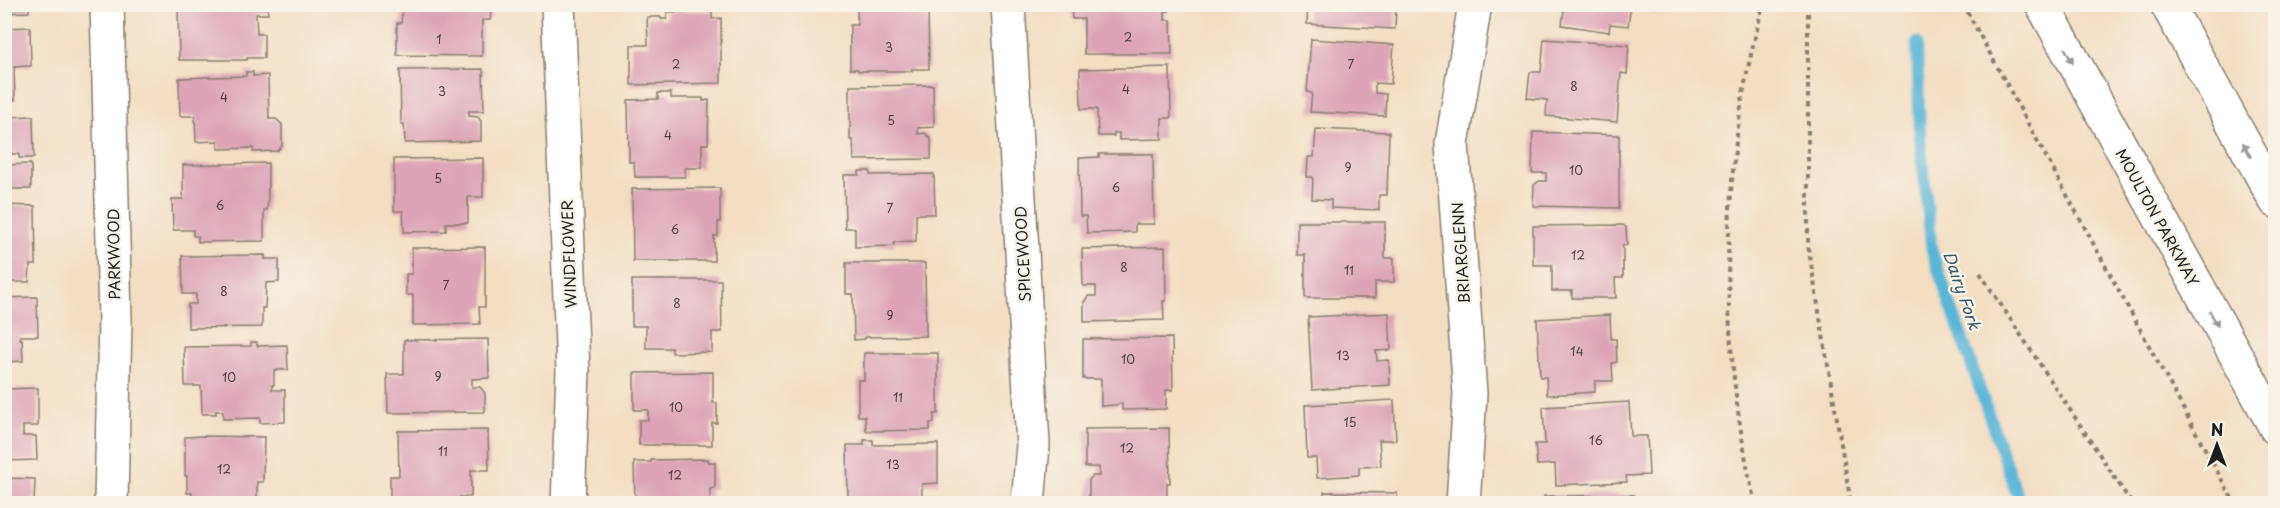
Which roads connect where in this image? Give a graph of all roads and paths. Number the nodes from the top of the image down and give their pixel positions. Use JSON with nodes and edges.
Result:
{"nodes":[{"id":1,"x":107,"y":4,"type":"edge"},
{"id":2,"x":558,"y":4,"type":"edge"},
{"id":3,"x":1008,"y":4,"type":"edge"},
{"id":4,"x":1475,"y":4,"type":"edge"},
{"id":5,"x":1762,"y":4,"type":"edge"},
{"id":6,"x":1808,"y":4,"type":"edge"},
{"id":7,"x":1963,"y":4,"type":"edge"},
{"id":8,"x":2042,"y":4,"type":"edge"},
{"id":9,"x":2167,"y":4,"type":"edge"},
{"id":10,"x":2276,"y":201,"type":"edge"},
{"id":11,"x":1980,"y":273,"type":"dead end"},
{"id":12,"x":2276,"y":428,"type":"edge"},
{"id":13,"x":111,"y":504,"type":"edge"},
{"id":14,"x":568,"y":504,"type":"edge"},
{"id":15,"x":1028,"y":504,"type":"edge"},
{"id":16,"x":1463,"y":504,"type":"edge"},
{"id":17,"x":1755,"y":504,"type":"edge"},
{"id":18,"x":1851,"y":504,"type":"edge"},
{"id":19,"x":2132,"y":504,"type":"edge"},
{"id":20,"x":2235,"y":504,"type":"edge"}],
"edges":[{"from":1,"to":13,"type":"street","name":"PARKWOOD"},
{"from":2,"to":14,"type":"street","name":"WINDFLOWER"},
{"from":3,"to":15,"type":"street","name":"SPICEWOOD"},
{"from":4,"to":16,"type":"street","name":"BRIARGLENN"},
{"from":5,"to":17,"type":"path"},
{"from":6,"to":18,"type":"path"},
{"from":7,"to":20,"type":"path"},
{"from":8,"to":12,"type":"street","name":"MOULTON PARKWAY","one_way":true},
{"from":10,"to":9,"type":"street","one_way":true},
{"from":11,"to":19,"type":"path"}]}
